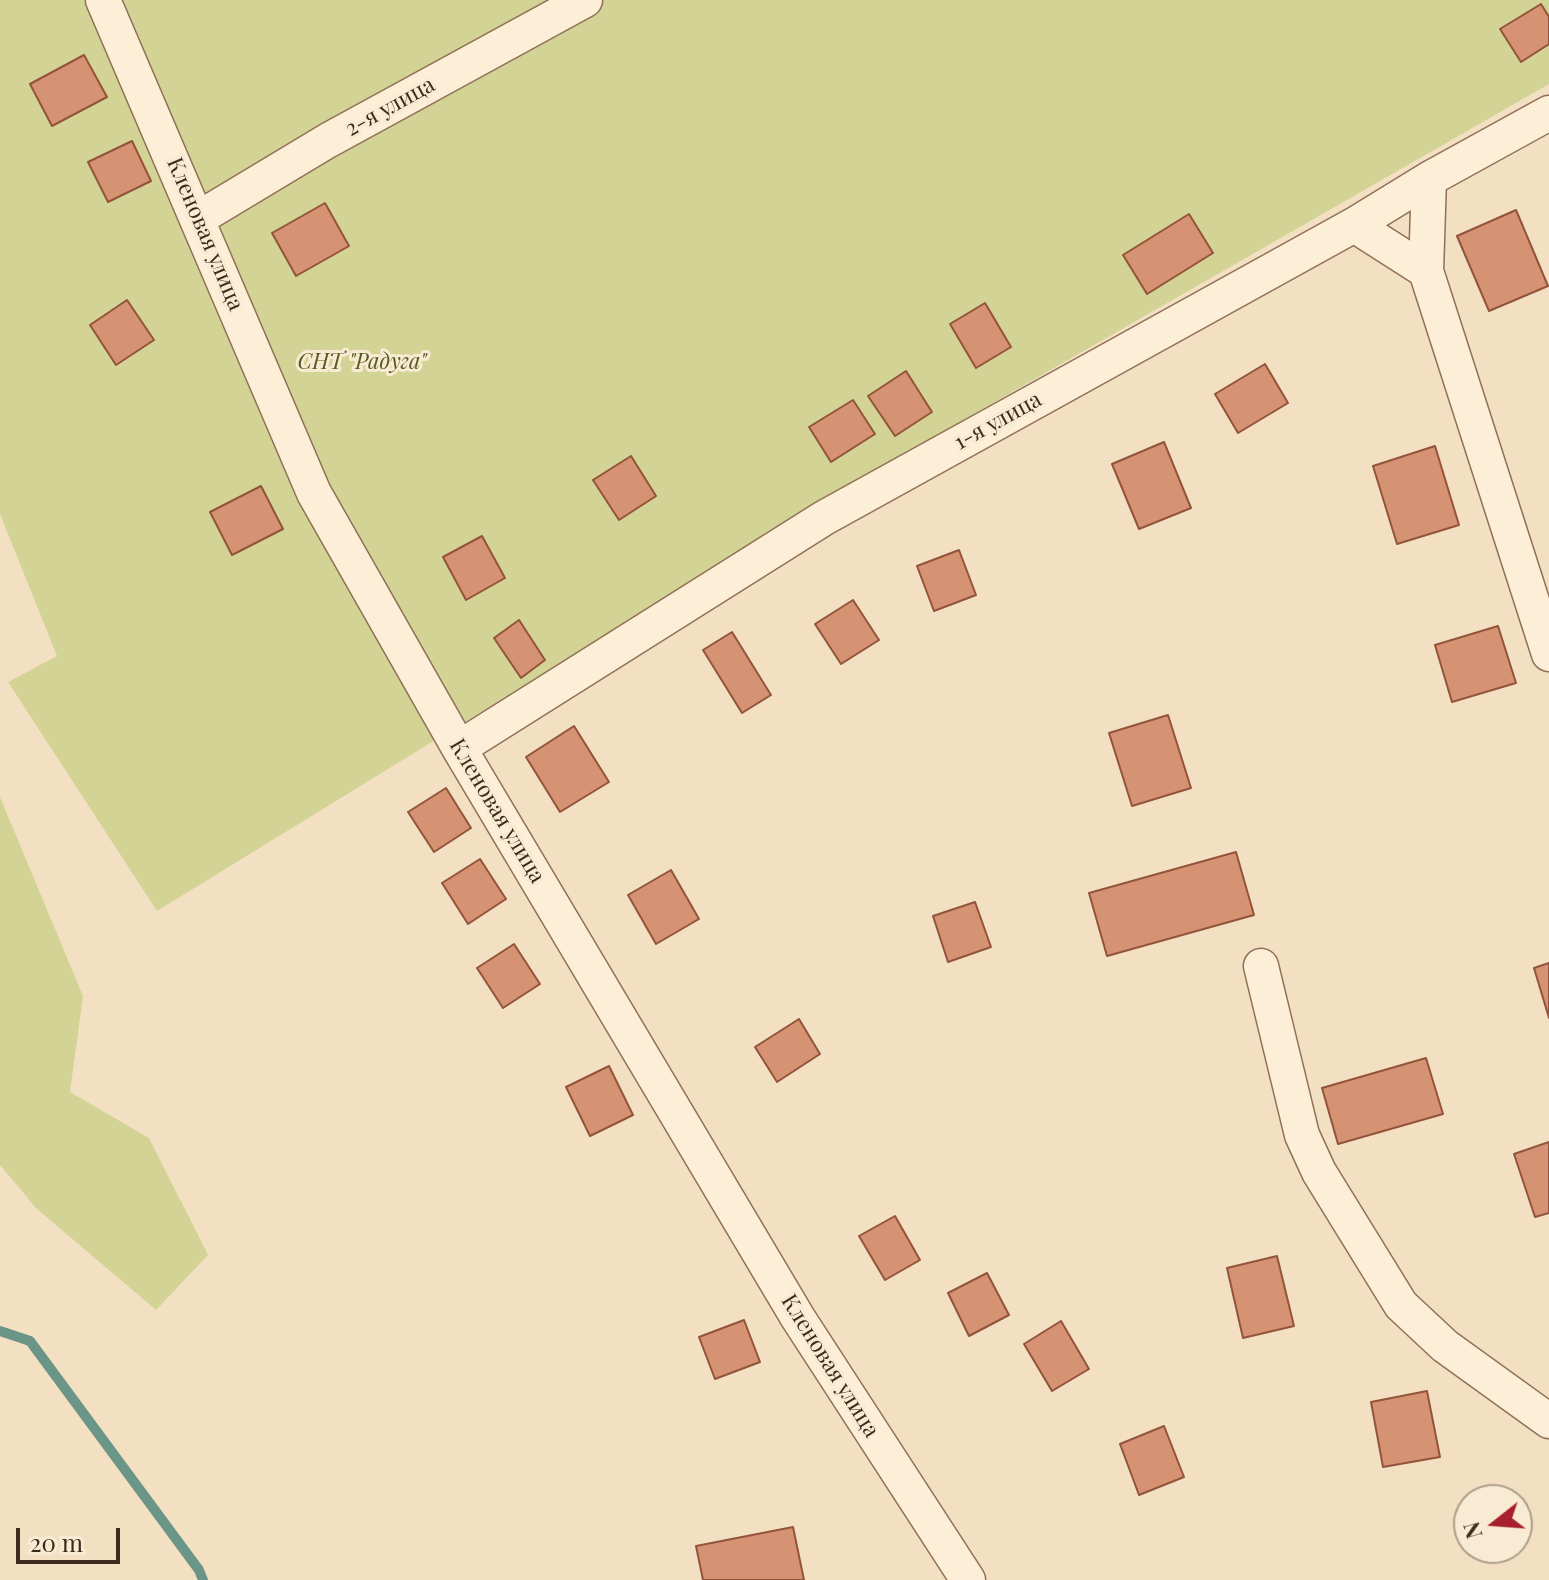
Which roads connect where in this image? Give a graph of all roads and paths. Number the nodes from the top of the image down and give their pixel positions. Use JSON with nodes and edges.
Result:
{"nodes":[{"id":1,"x":103,"y":0,"type":"edge"},
{"id":2,"x":585,"y":0,"type":"edge"},
{"id":3,"x":1549,"y":113,"type":"edge"},
{"id":4,"x":1429,"y":179,"type":"junction"},
{"id":5,"x":199,"y":218,"type":"junction"},
{"id":6,"x":1354,"y":225,"type":"junction"},
{"id":7,"x":1426,"y":271,"type":"junction"},
{"id":8,"x":1544,"y":618,"type":"edge"},
{"id":9,"x":1549,"y":654,"type":"edge"},
{"id":10,"x":459,"y":748,"type":"junction"},
{"id":11,"x":1261,"y":966,"type":"dead end"},
{"id":12,"x":1549,"y":1421,"type":"edge"},
{"id":13,"x":968,"y":1580,"type":"edge"}],
"edges":[{"from":1,"to":5,"type":"street","name":"Кленовая улица"},
{"from":2,"to":5,"type":"street","name":"2-я улица"},
{"from":3,"to":4,"type":"street","name":"1-я улица"},
{"from":4,"to":6,"type":"street","name":"1-я улица"},
{"from":4,"to":7,"type":"street"},
{"from":5,"to":10,"type":"street","name":"Кленовая улица"},
{"from":6,"to":7,"type":"street"},
{"from":6,"to":10,"type":"street","name":"1-я улица"},
{"from":7,"to":8,"type":"street"},
{"from":8,"to":9,"type":"street"},
{"from":10,"to":13,"type":"street","name":"Кленовая улица"},
{"from":11,"to":12,"type":"street"}]}
